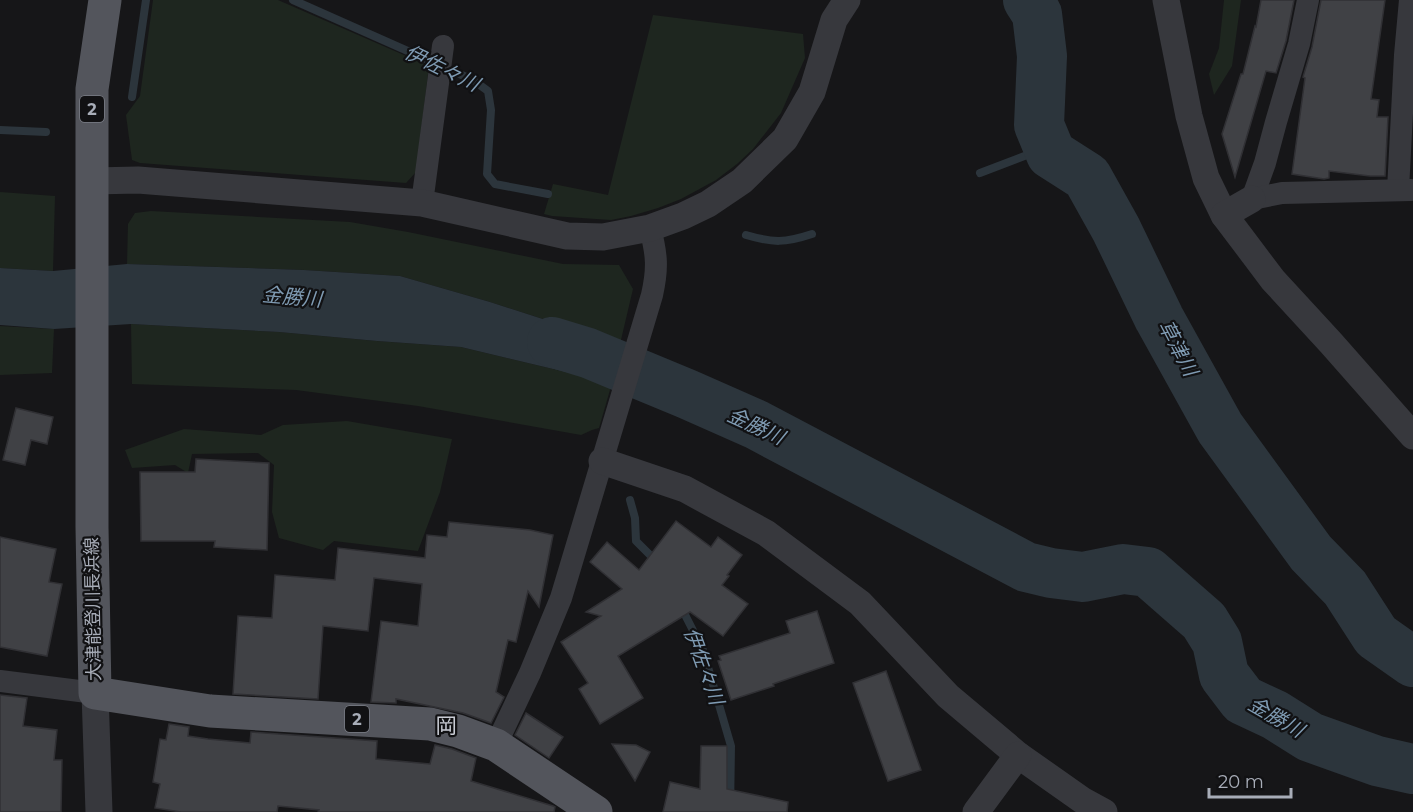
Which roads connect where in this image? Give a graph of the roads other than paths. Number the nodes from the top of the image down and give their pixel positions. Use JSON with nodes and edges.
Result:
{"nodes":[{"id":1,"x":105,"y":0,"type":"edge"},
{"id":2,"x":847,"y":0,"type":"edge"},
{"id":3,"x":1166,"y":0,"type":"edge"},
{"id":4,"x":1308,"y":0,"type":"edge"},
{"id":5,"x":1410,"y":0,"type":"edge"},
{"id":6,"x":443,"y":46,"type":"dead end"},
{"id":7,"x":93,"y":181,"type":"junction"},
{"id":8,"x":1405,"y":190,"type":"edge"},
{"id":9,"x":1252,"y":199,"type":"junction"},
{"id":10,"x":422,"y":202,"type":"junction"},
{"id":11,"x":1224,"y":215,"type":"junction"},
{"id":12,"x":650,"y":228,"type":"junction"},
{"id":13,"x":1413,"y":436,"type":"edge"},
{"id":14,"x":604,"y":454,"type":"junction"},
{"id":15,"x":0,"y":681,"type":"edge"},
{"id":16,"x":95,"y":693,"type":"junction"},
{"id":17,"x":496,"y":745,"type":"junction"},
{"id":18,"x":1018,"y":755,"type":"junction"},
{"id":19,"x":99,"y":812,"type":"edge"},
{"id":20,"x":596,"y":812,"type":"edge"},
{"id":21,"x":976,"y":812,"type":"edge"},
{"id":22,"x":1104,"y":812,"type":"edge"}],
"edges":[{"from":1,"to":7,"type":"main road","name":"大津能登川長浜線","number":"2"},
{"from":2,"to":12,"type":"street"},
{"from":3,"to":11,"type":"street"},
{"from":4,"to":9,"type":"street"},
{"from":5,"to":8,"type":"street"},
{"from":6,"to":10,"type":"street"},
{"from":7,"to":10,"type":"street"},
{"from":7,"to":16,"type":"main road","name":"大津能登川長浜線","number":"2"},
{"from":8,"to":9,"type":"street"},
{"from":9,"to":11,"type":"street"},
{"from":10,"to":12,"type":"street"},
{"from":11,"to":13,"type":"street"},
{"from":12,"to":14,"type":"street"},
{"from":14,"to":17,"type":"street"},
{"from":14,"to":18,"type":"street"},
{"from":15,"to":16,"type":"street"},
{"from":16,"to":17,"type":"main road","name":"大津能登川長浜線","number":"2"},
{"from":16,"to":19,"type":"street"},
{"from":17,"to":20,"type":"main road","name":"大津能登川長浜線","number":"2"},
{"from":18,"to":21,"type":"street"},
{"from":18,"to":22,"type":"street"}]}
